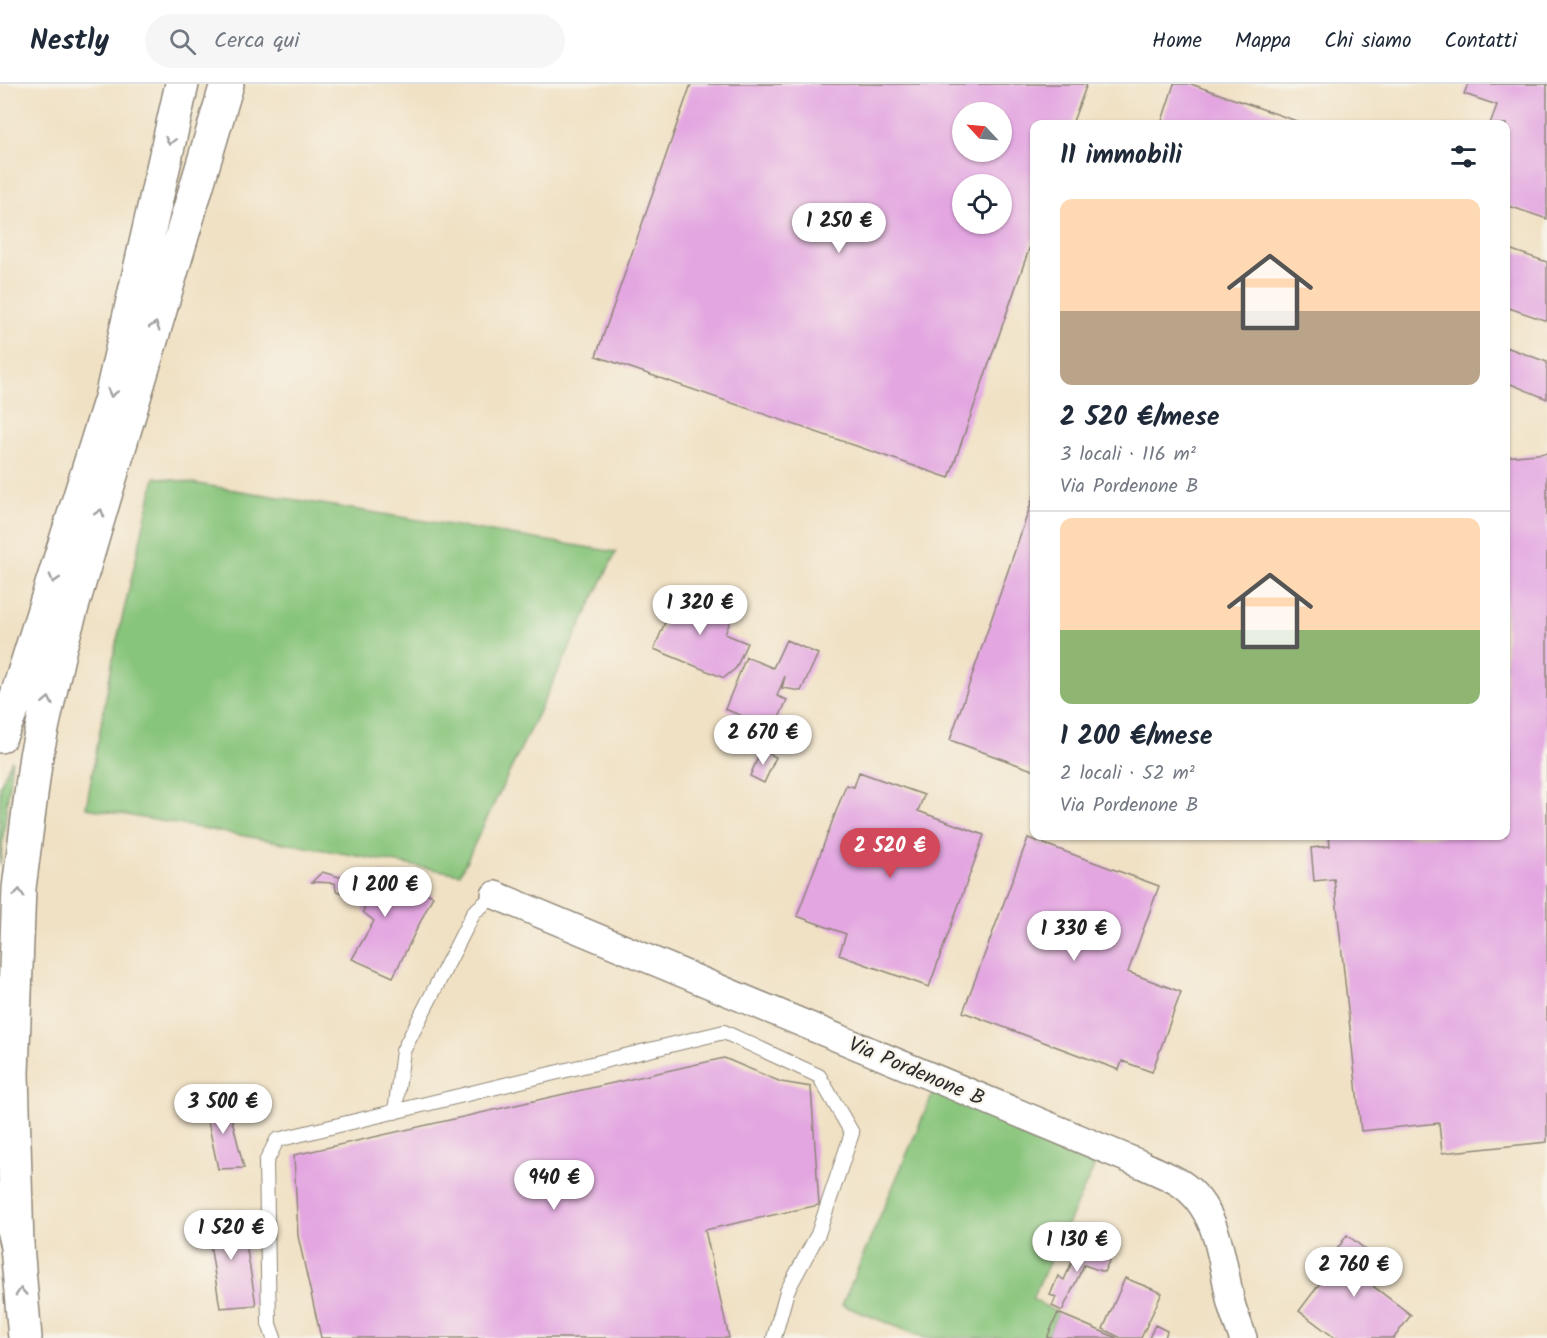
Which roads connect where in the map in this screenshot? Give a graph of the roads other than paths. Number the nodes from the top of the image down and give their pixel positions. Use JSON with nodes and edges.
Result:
{"nodes":[{"id":1,"x":182,"y":84,"type":"edge"},
{"id":2,"x":227,"y":84,"type":"edge"},
{"id":3,"x":7,"y":711,"type":"edge"},
{"id":4,"x":0,"y":736,"type":"edge"},
{"id":5,"x":495,"y":895,"type":"joint"},
{"id":6,"x":395,"y":1112,"type":"junction"},
{"id":7,"x":0,"y":1178,"type":"edge"},
{"id":8,"x":17,"y":1246,"type":"junction"},
{"id":9,"x":25,"y":1338,"type":"edge"},
{"id":10,"x":274,"y":1338,"type":"edge"},
{"id":11,"x":774,"y":1338,"type":"edge"},
{"id":12,"x":1243,"y":1338,"type":"edge"}],
"edges":[{"from":1,"to":3,"type":"main road","one_way":true},
{"from":8,"to":2,"type":"main road","one_way":true},
{"from":3,"to":4,"type":"main road"},
{"from":5,"to":6,"type":"lane"},
{"from":5,"to":12,"type":"street","name":"Via Pordenone B"},
{"from":6,"to":10,"type":"lane"},
{"from":6,"to":11,"type":"lane"},
{"from":7,"to":8,"type":"main road"},
{"from":9,"to":8,"type":"main road","one_way":true}]}
